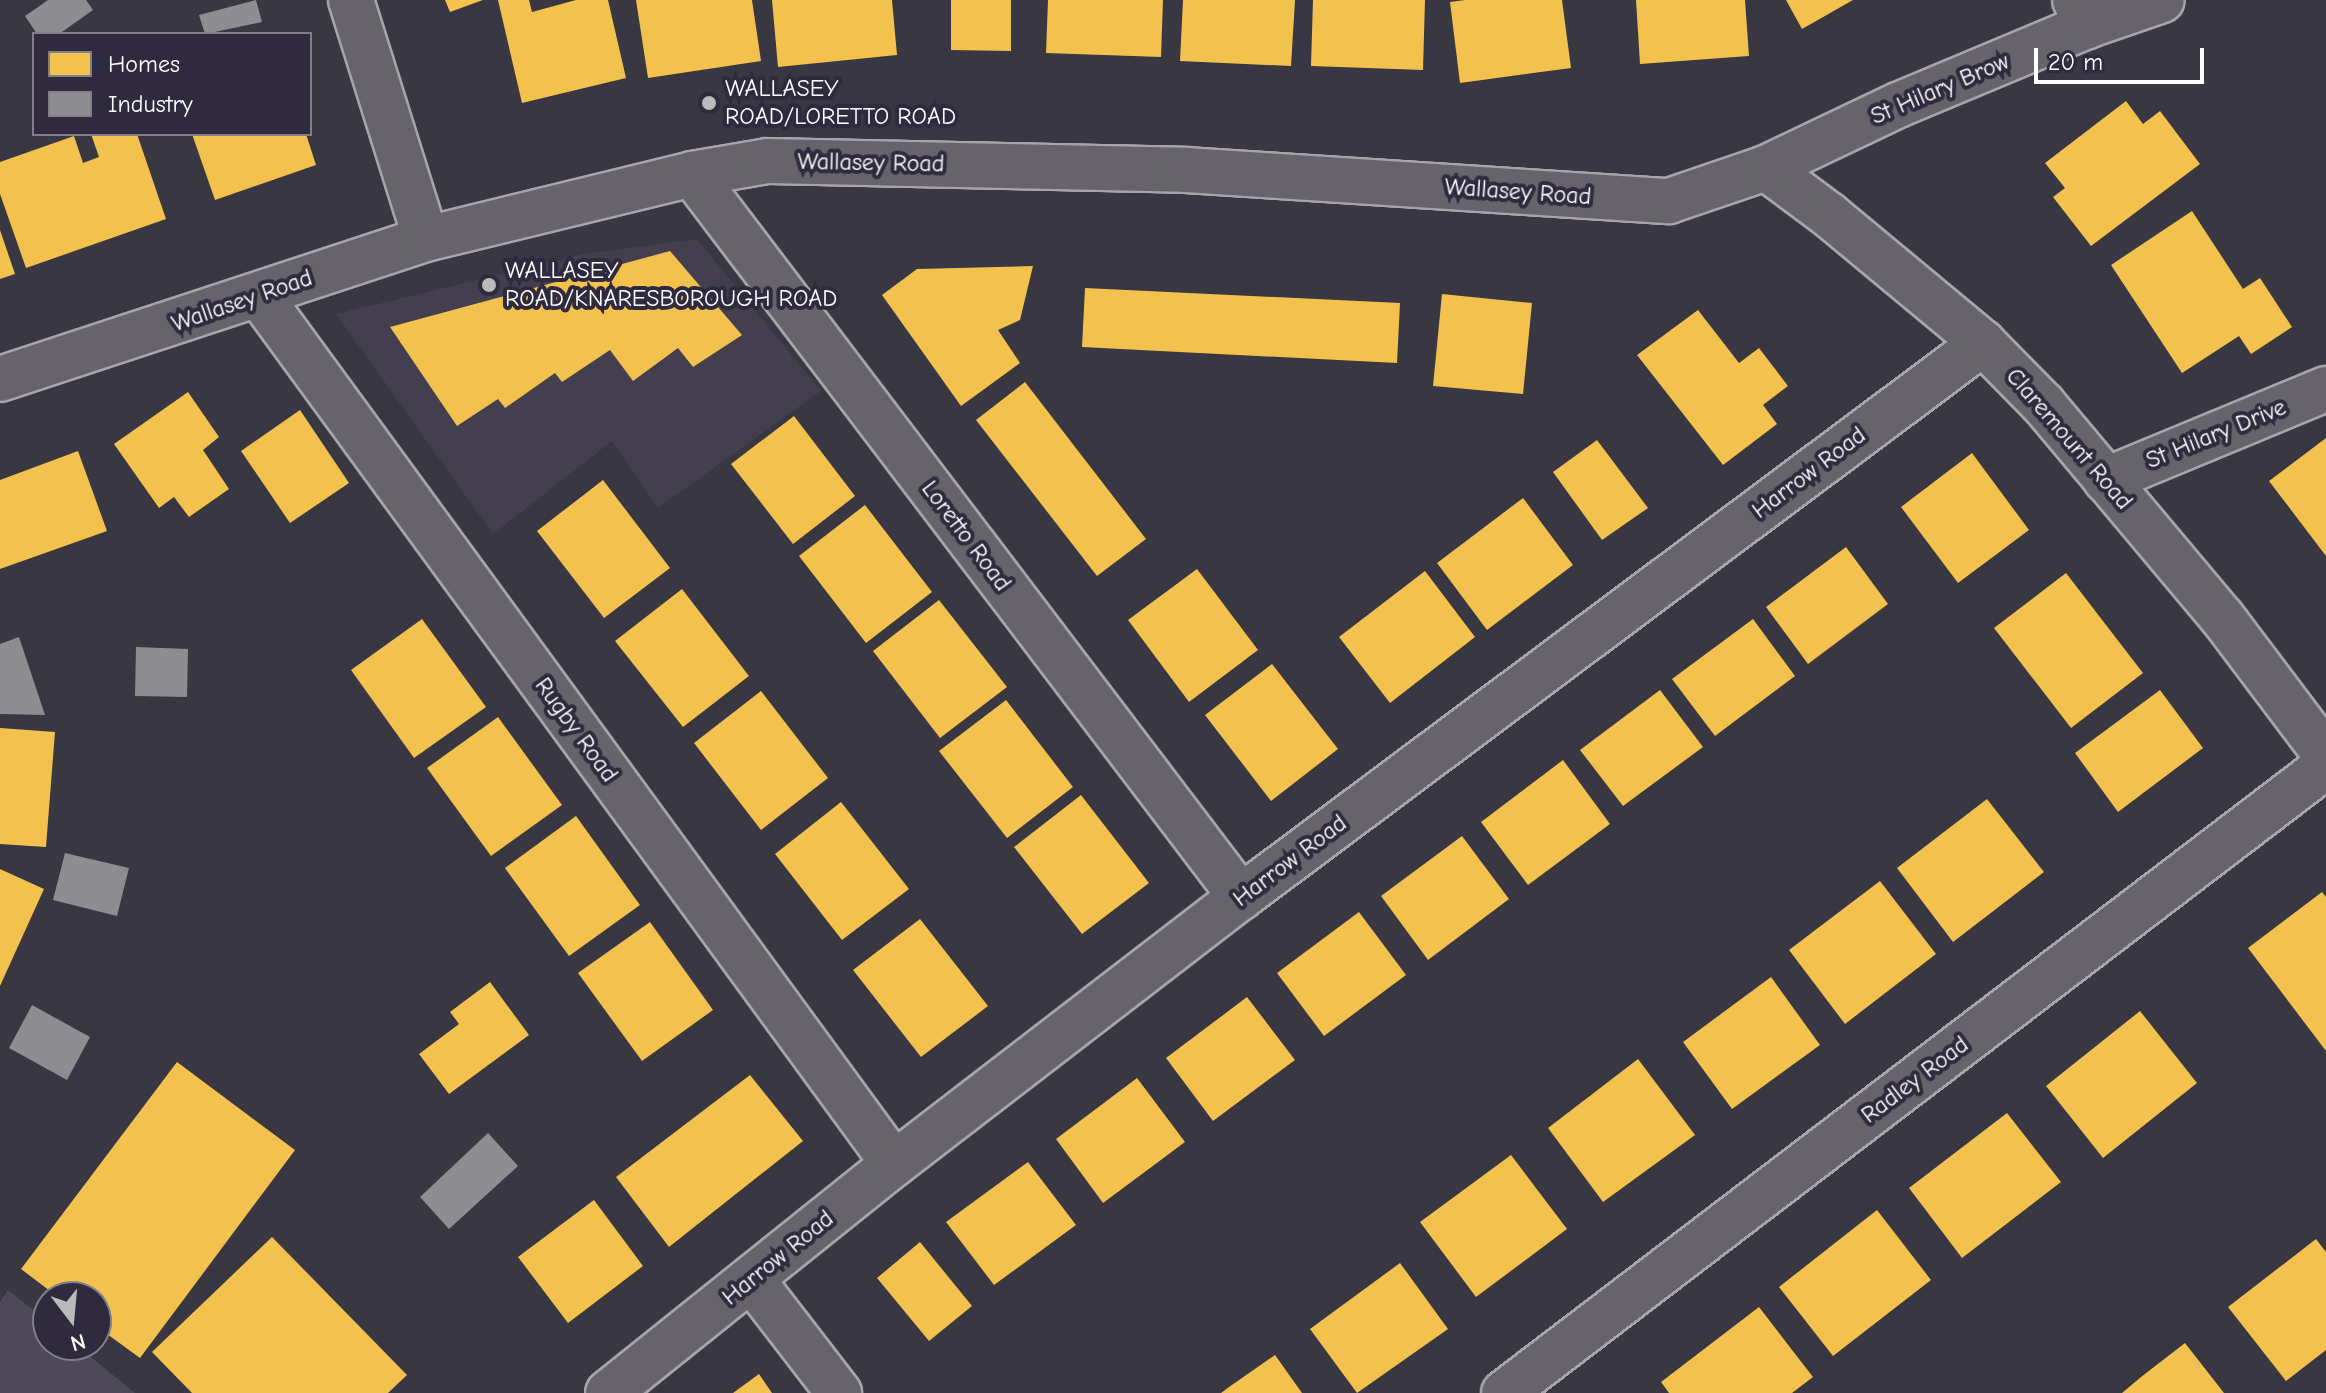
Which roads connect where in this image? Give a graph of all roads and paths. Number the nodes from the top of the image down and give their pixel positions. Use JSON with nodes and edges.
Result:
{"nodes":[{"id":1,"x":351,"y":0,"type":"edge"},
{"id":2,"x":2162,"y":0,"type":"edge"},
{"id":3,"x":2081,"y":13,"type":"edge"},
{"id":4,"x":1766,"y":168,"type":"junction"},
{"id":5,"x":692,"y":174,"type":"junction"},
{"id":6,"x":426,"y":239,"type":"junction"},
{"id":7,"x":259,"y":295,"type":"junction"},
{"id":8,"x":1983,"y":343,"type":"junction"},
{"id":9,"x":0,"y":379,"type":"edge"},
{"id":10,"x":2326,"y":389,"type":"edge"},
{"id":11,"x":2106,"y":480,"type":"junction"},
{"id":12,"x":2326,"y":755,"type":"edge"},
{"id":13,"x":2326,"y":766,"type":"edge"},
{"id":14,"x":1241,"y":897,"type":"junction"},
{"id":15,"x":894,"y":1164,"type":"junction"},
{"id":16,"x":752,"y":1280,"type":"junction"},
{"id":17,"x":608,"y":1393,"type":"edge"},
{"id":18,"x":839,"y":1393,"type":"edge"},
{"id":19,"x":1504,"y":1393,"type":"edge"}],
"edges":[{"from":1,"to":6,"type":"street"},
{"from":2,"to":3,"type":"street","name":"St Hilary Brow"},
{"from":3,"to":4,"type":"street","name":"St Hilary Brow"},
{"from":4,"to":5,"type":"street","name":"Wallasey Road"},
{"from":4,"to":8,"type":"street","name":"Claremount Road"},
{"from":5,"to":6,"type":"street","name":"Wallasey Road"},
{"from":5,"to":14,"type":"street","name":"Loretto Road"},
{"from":6,"to":7,"type":"street","name":"Wallasey Road"},
{"from":7,"to":9,"type":"street","name":"Wallasey Road"},
{"from":7,"to":15,"type":"street","name":"Rugby Road"},
{"from":8,"to":11,"type":"street","name":"Claremount Road"},
{"from":8,"to":14,"type":"street","name":"Harrow Road"},
{"from":10,"to":11,"type":"street","name":"St Hilary Drive"},
{"from":11,"to":12,"type":"street","name":"Claremount Road"},
{"from":13,"to":19,"type":"street","name":"Radley Road"},
{"from":14,"to":15,"type":"street","name":"Harrow Road"},
{"from":15,"to":16,"type":"street","name":"Harrow Road"},
{"from":16,"to":17,"type":"street","name":"Harrow Road"},
{"from":16,"to":18,"type":"street"}]}
